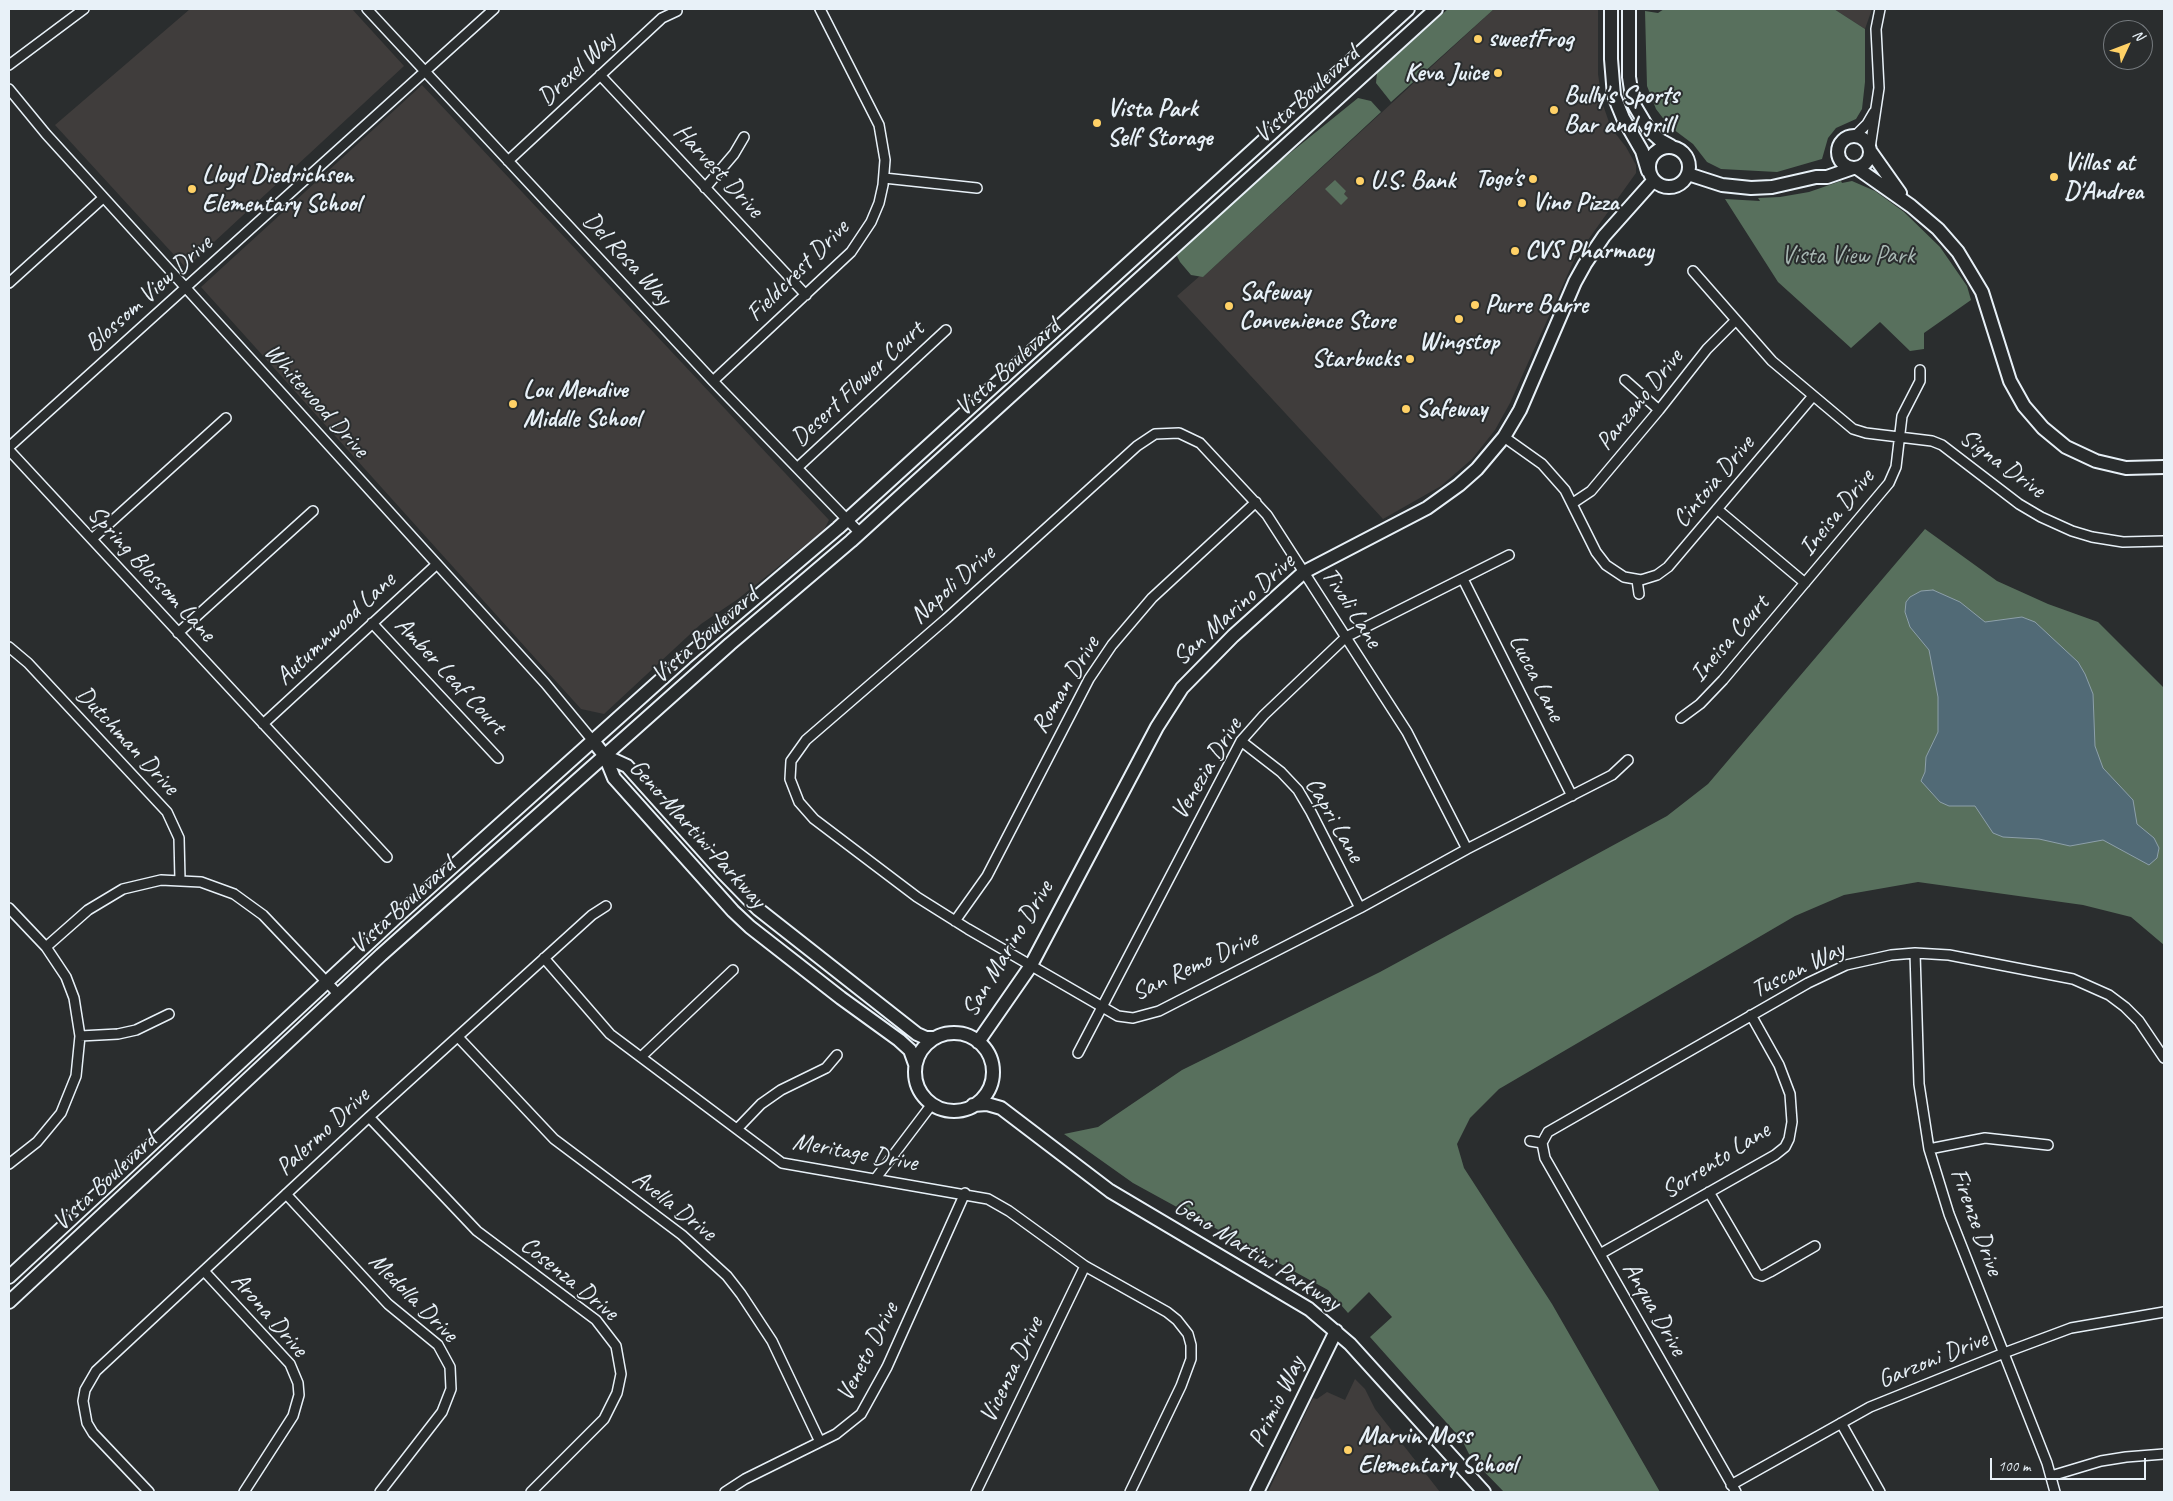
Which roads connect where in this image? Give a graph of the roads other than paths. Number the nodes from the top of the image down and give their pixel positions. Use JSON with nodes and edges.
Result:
{"nodes":[{"id":1,"x":84,"y":9,"type":"edge"},
{"id":2,"x":367,"y":9,"type":"edge"},
{"id":3,"x":494,"y":9,"type":"edge"},
{"id":4,"x":820,"y":9,"type":"edge"},
{"id":5,"x":1408,"y":9,"type":"edge"},
{"id":6,"x":1436,"y":9,"type":"edge"},
{"id":7,"x":1611,"y":9,"type":"edge"},
{"id":8,"x":1629,"y":9,"type":"edge"},
{"id":9,"x":1880,"y":9,"type":"edge"},
{"id":10,"x":677,"y":11,"type":"dead end"},
{"id":11,"x":9,"y":65,"type":"edge"},
{"id":12,"x":426,"y":72,"type":"junction"},
{"id":13,"x":600,"y":75,"type":"junction"},
{"id":14,"x":9,"y":88,"type":"edge"},
{"id":15,"x":1875,"y":112,"type":"junction"},
{"id":16,"x":744,"y":136,"type":"dead end"},
{"id":17,"x":1854,"y":136,"type":"junction"},
{"id":18,"x":1671,"y":146,"type":"junction"},
{"id":19,"x":1870,"y":150,"type":"junction"},
{"id":20,"x":1838,"y":153,"type":"junction"},
{"id":21,"x":508,"y":161,"type":"junction"},
{"id":22,"x":1855,"y":168,"type":"junction"},
{"id":23,"x":1688,"y":174,"type":"junction"},
{"id":24,"x":1651,"y":176,"type":"junction"},
{"id":25,"x":1816,"y":177,"type":"junction"},
{"id":26,"x":884,"y":178,"type":"junction"},
{"id":27,"x":705,"y":188,"type":"junction"},
{"id":28,"x":977,"y":188,"type":"dead end"},
{"id":29,"x":103,"y":198,"type":"junction"},
{"id":30,"x":1911,"y":206,"type":"junction"},
{"id":31,"x":1693,"y":272,"type":"dead end"},
{"id":32,"x":10,"y":280,"type":"edge"},
{"id":33,"x":185,"y":288,"type":"junction"},
{"id":34,"x":806,"y":295,"type":"junction"},
{"id":35,"x":1736,"y":320,"type":"junction"},
{"id":36,"x":946,"y":330,"type":"dead end"},
{"id":37,"x":1920,"y":370,"type":"dead end"},
{"id":38,"x":1625,"y":380,"type":"dead end"},
{"id":39,"x":713,"y":381,"type":"junction"},
{"id":40,"x":1813,"y":396,"type":"junction"},
{"id":41,"x":1659,"y":410,"type":"junction"},
{"id":42,"x":226,"y":418,"type":"dead end"},
{"id":43,"x":1159,"y":434,"type":"joint"},
{"id":44,"x":1504,"y":437,"type":"junction"},
{"id":45,"x":1900,"y":438,"type":"junction"},
{"id":46,"x":9,"y":449,"type":"edge"},
{"id":47,"x":2164,"y":467,"type":"edge"},
{"id":48,"x":797,"y":468,"type":"junction"},
{"id":49,"x":1256,"y":502,"type":"junction"},
{"id":50,"x":1573,"y":503,"type":"junction"},
{"id":51,"x":1717,"y":509,"type":"junction"},
{"id":52,"x":313,"y":511,"type":"dead end"},
{"id":53,"x":847,"y":520,"type":"junction"},
{"id":54,"x":860,"y":533,"type":"junction"},
{"id":55,"x":92,"y":540,"type":"junction"},
{"id":56,"x":2164,"y":541,"type":"edge"},
{"id":57,"x":1508,"y":555,"type":"dead end"},
{"id":58,"x":437,"y":564,"type":"junction"},
{"id":59,"x":1304,"y":572,"type":"junction"},
{"id":60,"x":1463,"y":579,"type":"junction"},
{"id":61,"x":1637,"y":580,"type":"junction"},
{"id":62,"x":1805,"y":583,"type":"junction"},
{"id":63,"x":1639,"y":594,"type":"dead end"},
{"id":64,"x":372,"y":623,"type":"junction"},
{"id":65,"x":178,"y":633,"type":"junction"},
{"id":66,"x":1346,"y":637,"type":"junction"},
{"id":67,"x":9,"y":647,"type":"edge"},
{"id":68,"x":1682,"y":718,"type":"dead end"},
{"id":69,"x":263,"y":724,"type":"junction"},
{"id":70,"x":593,"y":741,"type":"junction"},
{"id":71,"x":1241,"y":741,"type":"junction"},
{"id":72,"x":605,"y":756,"type":"junction"},
{"id":73,"x":498,"y":758,"type":"dead end"},
{"id":74,"x":1628,"y":760,"type":"dead end"},
{"id":75,"x":790,"y":779,"type":"joint"},
{"id":76,"x":1572,"y":796,"type":"junction"},
{"id":77,"x":1467,"y":849,"type":"junction"},
{"id":78,"x":387,"y":857,"type":"dead end"},
{"id":79,"x":180,"y":880,"type":"junction"},
{"id":80,"x":606,"y":906,"type":"dead end"},
{"id":81,"x":9,"y":908,"type":"edge"},
{"id":82,"x":1360,"y":908,"type":"junction"},
{"id":83,"x":955,"y":921,"type":"junction"},
{"id":84,"x":46,"y":947,"type":"junction"},
{"id":85,"x":1915,"y":953,"type":"junction"},
{"id":86,"x":544,"y":958,"type":"junction"},
{"id":87,"x":1030,"y":967,"type":"junction"},
{"id":88,"x":733,"y":970,"type":"dead end"},
{"id":89,"x":326,"y":981,"type":"junction"},
{"id":90,"x":339,"y":994,"type":"junction"},
{"id":91,"x":1101,"y":1007,"type":"junction"},
{"id":92,"x":169,"y":1014,"type":"dead end"},
{"id":93,"x":1751,"y":1015,"type":"junction"},
{"id":94,"x":80,"y":1036,"type":"junction"},
{"id":95,"x":458,"y":1036,"type":"junction"},
{"id":96,"x":936,"y":1038,"type":"junction"},
{"id":97,"x":978,"y":1042,"type":"junction"},
{"id":98,"x":1078,"y":1053,"type":"dead end"},
{"id":99,"x":837,"y":1055,"type":"dead end"},
{"id":100,"x":640,"y":1057,"type":"junction"},
{"id":101,"x":2164,"y":1058,"type":"edge"},
{"id":102,"x":915,"y":1064,"type":"junction"},
{"id":103,"x":992,"y":1084,"type":"junction"},
{"id":104,"x":932,"y":1104,"type":"junction"},
{"id":105,"x":973,"y":1105,"type":"junction"},
{"id":106,"x":1001,"y":1108,"type":"junction"},
{"id":107,"x":369,"y":1117,"type":"junction"},
{"id":108,"x":737,"y":1129,"type":"junction"},
{"id":109,"x":1530,"y":1141,"type":"dead end"},
{"id":110,"x":1542,"y":1143,"type":"junction"},
{"id":111,"x":2048,"y":1145,"type":"dead end"},
{"id":112,"x":1929,"y":1149,"type":"junction"},
{"id":113,"x":9,"y":1164,"type":"edge"},
{"id":114,"x":876,"y":1178,"type":"junction"},
{"id":115,"x":1709,"y":1192,"type":"junction"},
{"id":116,"x":965,"y":1193,"type":"junction"},
{"id":117,"x":286,"y":1194,"type":"junction"},
{"id":118,"x":1815,"y":1246,"type":"dead end"},
{"id":119,"x":1600,"y":1254,"type":"junction"},
{"id":120,"x":1085,"y":1266,"type":"junction"},
{"id":121,"x":204,"y":1271,"type":"junction"},
{"id":122,"x":9,"y":1276,"type":"edge"},
{"id":123,"x":9,"y":1302,"type":"edge"},
{"id":124,"x":2164,"y":1312,"type":"edge"},
{"id":125,"x":1336,"y":1331,"type":"junction"},
{"id":126,"x":2004,"y":1353,"type":"junction"},
{"id":127,"x":1841,"y":1423,"type":"junction"},
{"id":128,"x":820,"y":1442,"type":"junction"},
{"id":129,"x":2164,"y":1454,"type":"edge"},
{"id":130,"x":2051,"y":1476,"type":"junction"},
{"id":131,"x":1734,"y":1489,"type":"edge"},
{"id":132,"x":149,"y":1492,"type":"edge"},
{"id":133,"x":244,"y":1492,"type":"edge"},
{"id":134,"x":380,"y":1492,"type":"edge"},
{"id":135,"x":531,"y":1492,"type":"edge"},
{"id":136,"x":725,"y":1492,"type":"edge"},
{"id":137,"x":976,"y":1492,"type":"edge"},
{"id":138,"x":1130,"y":1492,"type":"edge"},
{"id":139,"x":1257,"y":1492,"type":"edge"},
{"id":140,"x":1484,"y":1492,"type":"edge"},
{"id":141,"x":1880,"y":1492,"type":"edge"},
{"id":142,"x":2055,"y":1492,"type":"edge"}],
"edges":[{"from":1,"to":11,"type":"street"},
{"from":2,"to":12,"type":"street","name":"Del Rosa Way"},
{"from":3,"to":12,"type":"street","name":"Blossom View Drive"},
{"from":4,"to":26,"type":"street","name":"Fieldcrest Drive"},
{"from":5,"to":53,"type":"street","name":"Vista Boulevard"},
{"from":6,"to":54,"type":"street","name":"Vista Boulevard"},
{"from":7,"to":24,"type":"street"},
{"from":8,"to":18,"type":"street"},
{"from":9,"to":15,"type":"street"},
{"from":10,"to":13,"type":"street","name":"Drexel Way"},
{"from":12,"to":21,"type":"street","name":"Del Rosa Way"},
{"from":12,"to":33,"type":"street","name":"Blossom View Drive"},
{"from":13,"to":21,"type":"street","name":"Drexel Way"},
{"from":13,"to":27,"type":"street","name":"Harvest Drive"},
{"from":14,"to":29,"type":"street","name":"Whitewood Drive"},
{"from":15,"to":17,"type":"street"},
{"from":15,"to":19,"type":"street"},
{"from":16,"to":27,"type":"street"},
{"from":17,"to":19,"type":"street"},
{"from":17,"to":20,"type":"street"},
{"from":18,"to":23,"type":"street"},
{"from":18,"to":24,"type":"street"},
{"from":19,"to":22,"type":"street"},
{"from":19,"to":30,"type":"street"},
{"from":20,"to":22,"type":"street"},
{"from":20,"to":25,"type":"street"},
{"from":21,"to":39,"type":"street","name":"Del Rosa Way"},
{"from":22,"to":25,"type":"street"},
{"from":22,"to":30,"type":"street"},
{"from":23,"to":24,"type":"street"},
{"from":23,"to":25,"type":"street"},
{"from":24,"to":44,"type":"street","name":"San Marino Drive"},
{"from":26,"to":28,"type":"street"},
{"from":26,"to":34,"type":"street","name":"Fieldcrest Drive"},
{"from":27,"to":34,"type":"street","name":"Harvest Drive"},
{"from":29,"to":32,"type":"street"},
{"from":29,"to":33,"type":"street","name":"Whitewood Drive"},
{"from":30,"to":47,"type":"street"},
{"from":31,"to":35,"type":"street","name":"Signa Drive"},
{"from":33,"to":46,"type":"street","name":"Blossom View Drive"},
{"from":33,"to":58,"type":"street","name":"Whitewood Drive"},
{"from":34,"to":39,"type":"street","name":"Fieldcrest Drive"},
{"from":35,"to":40,"type":"street","name":"Signa Drive"},
{"from":35,"to":41,"type":"street","name":"Panzano Drive"},
{"from":36,"to":48,"type":"street","name":"Desert Flower Court"},
{"from":37,"to":45,"type":"street","name":"Ineisa Drive"},
{"from":38,"to":41,"type":"street"},
{"from":39,"to":48,"type":"street","name":"Del Rosa Way"},
{"from":40,"to":45,"type":"street","name":"Signa Drive"},
{"from":40,"to":51,"type":"street","name":"Cintoia Drive"},
{"from":41,"to":50,"type":"street","name":"Panzano Drive"},
{"from":42,"to":55,"type":"street"},
{"from":43,"to":49,"type":"street","name":"Tivoli Lane"},
{"from":43,"to":75,"type":"street","name":"Napoli Drive"},
{"from":44,"to":50,"type":"street"},
{"from":44,"to":59,"type":"street","name":"San Marino Drive"},
{"from":45,"to":56,"type":"street","name":"Signa Drive"},
{"from":45,"to":62,"type":"street","name":"Ineisa Drive"},
{"from":46,"to":55,"type":"street","name":"Spring Blossom Lane"},
{"from":48,"to":53,"type":"street","name":"Del Rosa Way"},
{"from":49,"to":59,"type":"street","name":"Tivoli Lane"},
{"from":49,"to":83,"type":"street","name":"Roman Drive"},
{"from":50,"to":61,"type":"street"},
{"from":51,"to":61,"type":"street","name":"Cintoia Drive"},
{"from":51,"to":62,"type":"street"},
{"from":52,"to":65,"type":"street"},
{"from":53,"to":54,"type":"street","name":"Del Rosa Way"},
{"from":53,"to":70,"type":"street","name":"Vista Boulevard"},
{"from":54,"to":72,"type":"street","name":"Vista Boulevard"},
{"from":55,"to":65,"type":"street","name":"Spring Blossom Lane"},
{"from":57,"to":60,"type":"street","name":"Venezia Drive"},
{"from":58,"to":64,"type":"street","name":"Autumnwood Lane"},
{"from":58,"to":70,"type":"street","name":"Whitewood Drive"},
{"from":59,"to":66,"type":"street","name":"Tivoli Lane"},
{"from":59,"to":87,"type":"street","name":"San Marino Drive"},
{"from":60,"to":66,"type":"street","name":"Venezia Drive"},
{"from":60,"to":76,"type":"street","name":"Lucca Lane"},
{"from":61,"to":63,"type":"street"},
{"from":62,"to":68,"type":"street","name":"Ineisa Court"},
{"from":64,"to":69,"type":"street","name":"Autumnwood Lane"},
{"from":64,"to":73,"type":"street","name":"Amber Leaf Court"},
{"from":65,"to":69,"type":"street","name":"Spring Blossom Lane"},
{"from":66,"to":71,"type":"street","name":"Venezia Drive"},
{"from":66,"to":77,"type":"street","name":"Tivoli Lane"},
{"from":67,"to":79,"type":"street","name":"Dutchman Drive"},
{"from":69,"to":78,"type":"street","name":"Spring Blossom Lane"},
{"from":70,"to":72,"type":"street"},
{"from":70,"to":89,"type":"street","name":"Vista Boulevard"},
{"from":71,"to":82,"type":"street","name":"Capri Lane"},
{"from":71,"to":91,"type":"street","name":"Venezia Drive"},
{"from":72,"to":90,"type":"street","name":"Vista Boulevard"},
{"from":72,"to":96,"type":"street","name":"Geno Martini Parkway"},
{"from":72,"to":102,"type":"street","name":"Geno Martini Parkway"},
{"from":74,"to":76,"type":"street","name":"San Remo Drive"},
{"from":75,"to":83,"type":"street","name":"San Remo Drive"},
{"from":76,"to":77,"type":"street","name":"San Remo Drive"},
{"from":77,"to":82,"type":"street","name":"San Remo Drive"},
{"from":79,"to":84,"type":"street"},
{"from":79,"to":89,"type":"street"},
{"from":80,"to":86,"type":"street","name":"Palermo Drive"},
{"from":81,"to":84,"type":"street"},
{"from":82,"to":91,"type":"street","name":"San Remo Drive"},
{"from":83,"to":87,"type":"street","name":"San Remo Drive"},
{"from":84,"to":94,"type":"street"},
{"from":85,"to":93,"type":"street","name":"Tuscan Way"},
{"from":85,"to":101,"type":"street","name":"Tuscan Way"},
{"from":85,"to":112,"type":"street","name":"Firenze Drive"},
{"from":86,"to":95,"type":"street","name":"Palermo Drive"},
{"from":86,"to":100,"type":"street","name":"Meritage Drive"},
{"from":87,"to":91,"type":"street","name":"San Remo Drive"},
{"from":87,"to":97,"type":"street","name":"San Marino Drive"},
{"from":88,"to":100,"type":"street"},
{"from":89,"to":90,"type":"street"},
{"from":89,"to":122,"type":"street","name":"Vista Boulevard"},
{"from":90,"to":123,"type":"street","name":"Vista Boulevard"},
{"from":91,"to":98,"type":"street","name":"Venezia Drive"},
{"from":92,"to":94,"type":"street"},
{"from":93,"to":110,"type":"street","name":"Tuscan Way"},
{"from":93,"to":115,"type":"street","name":"Sorrento Lane"},
{"from":94,"to":113,"type":"street"},
{"from":95,"to":107,"type":"street","name":"Palermo Drive"},
{"from":95,"to":128,"type":"street","name":"Avella Drive"},
{"from":96,"to":97,"type":"street"},
{"from":96,"to":102,"type":"street"},
{"from":97,"to":103,"type":"street"},
{"from":99,"to":108,"type":"street"},
{"from":100,"to":108,"type":"street","name":"Meritage Drive"},
{"from":102,"to":104,"type":"street"},
{"from":103,"to":105,"type":"street"},
{"from":103,"to":106,"type":"street"},
{"from":104,"to":105,"type":"street"},
{"from":104,"to":114,"type":"street"},
{"from":105,"to":106,"type":"street"},
{"from":106,"to":125,"type":"street","name":"Geno Martini Parkway"},
{"from":107,"to":117,"type":"street","name":"Palermo Drive"},
{"from":107,"to":135,"type":"street","name":"Cosenza Drive"},
{"from":108,"to":114,"type":"street","name":"Meritage Drive"},
{"from":109,"to":110,"type":"street"},
{"from":110,"to":119,"type":"street","name":"Anqua Drive"},
{"from":111,"to":112,"type":"street"},
{"from":112,"to":126,"type":"street","name":"Firenze Drive"},
{"from":114,"to":116,"type":"street","name":"Meritage Drive"},
{"from":115,"to":118,"type":"street"},
{"from":115,"to":119,"type":"street","name":"Sorrento Lane"},
{"from":116,"to":120,"type":"street","name":"Meritage Drive"},
{"from":116,"to":128,"type":"street","name":"Veneto Drive"},
{"from":117,"to":121,"type":"street","name":"Palermo Drive"},
{"from":117,"to":134,"type":"street","name":"Medolla Drive"},
{"from":119,"to":131,"type":"street","name":"Anqua Drive"},
{"from":120,"to":137,"type":"street","name":"Vicenza Drive"},
{"from":120,"to":138,"type":"street","name":"Meritage Drive"},
{"from":121,"to":132,"type":"street","name":"Palermo Drive"},
{"from":121,"to":133,"type":"street","name":"Arona Drive"},
{"from":124,"to":126,"type":"street","name":"Garzoni Drive"},
{"from":125,"to":139,"type":"street","name":"Primio Way"},
{"from":125,"to":140,"type":"street","name":"Geno Martini Parkway"},
{"from":126,"to":127,"type":"street","name":"Garzoni Drive"},
{"from":126,"to":130,"type":"street","name":"Firenze Drive"},
{"from":127,"to":131,"type":"street","name":"Garzoni Drive"},
{"from":127,"to":141,"type":"street"},
{"from":128,"to":136,"type":"street","name":"Veneto Drive"},
{"from":129,"to":130,"type":"street"},
{"from":130,"to":142,"type":"street","name":"Firenze Drive"}]}
